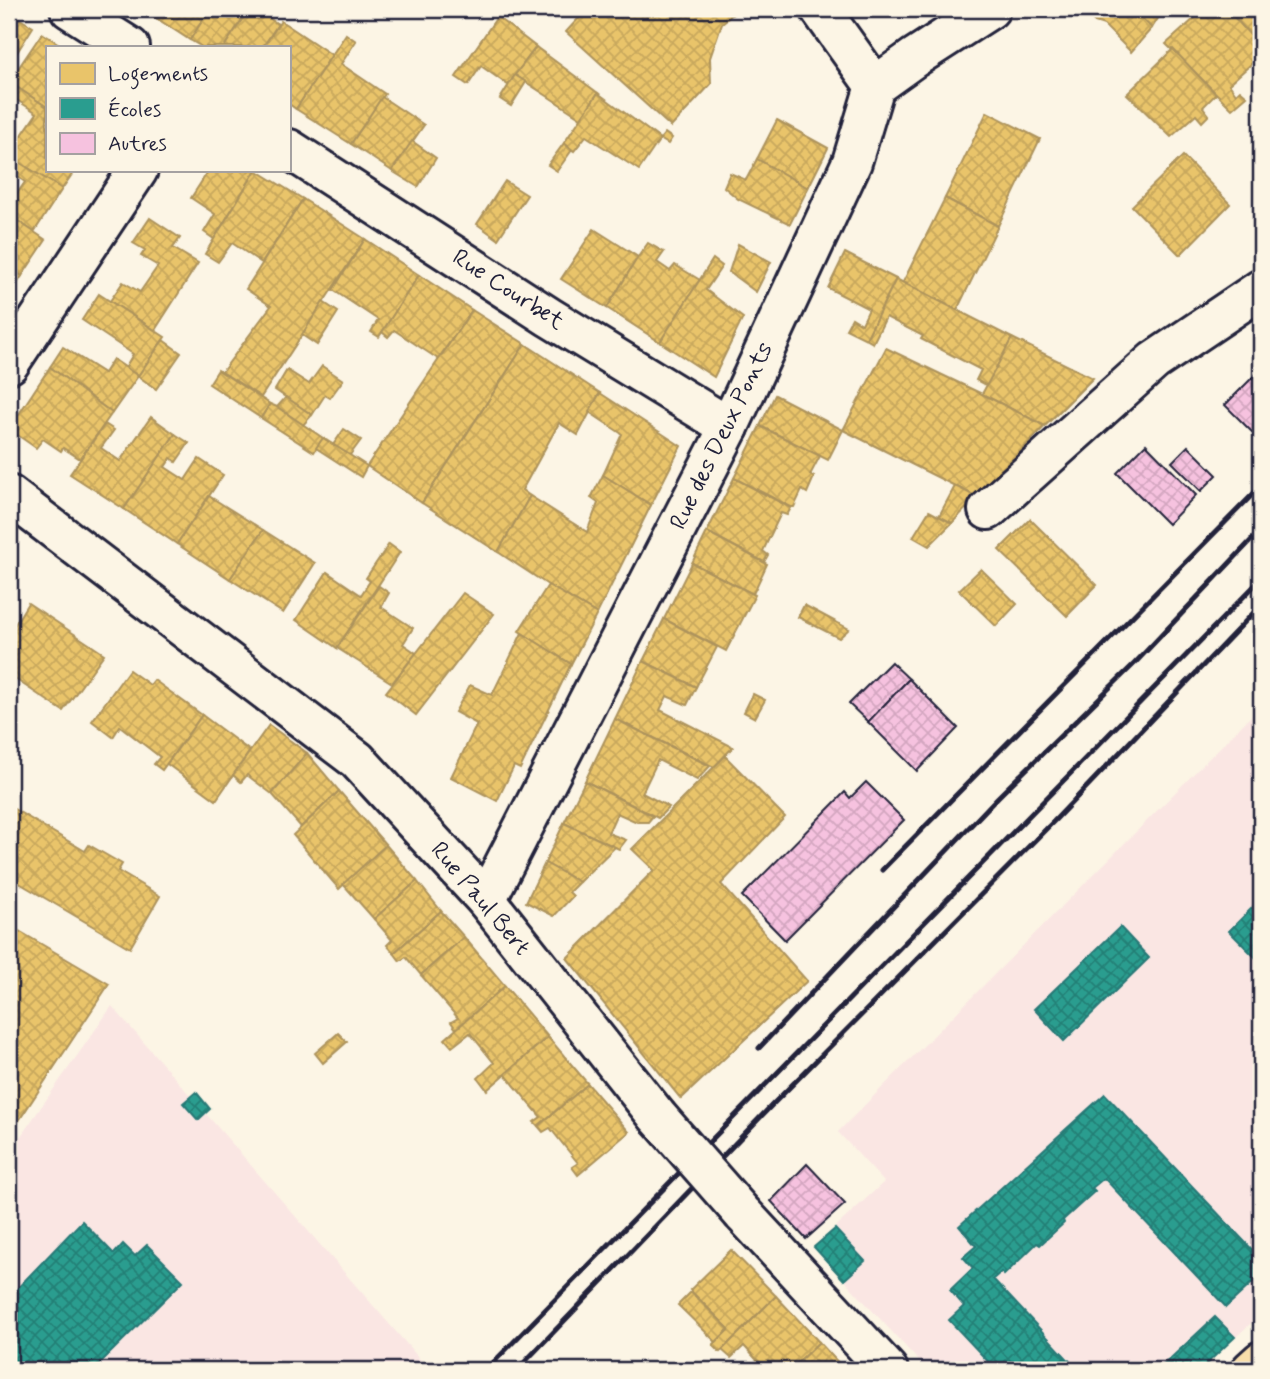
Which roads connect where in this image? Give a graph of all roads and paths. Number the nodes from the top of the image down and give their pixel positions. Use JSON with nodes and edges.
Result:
{"nodes":[{"id":1,"x":70,"y":9,"type":"edge"},
{"id":2,"x":820,"y":9,"type":"edge"},
{"id":3,"x":990,"y":9,"type":"edge"},
{"id":4,"x":128,"y":46,"type":"edge"},
{"id":5,"x":875,"y":86,"type":"junction"},
{"id":6,"x":290,"y":150,"type":"edge"},
{"id":7,"x":137,"y":172,"type":"edge"},
{"id":8,"x":1261,"y":289,"type":"edge"},
{"id":9,"x":9,"y":364,"type":"edge"},
{"id":10,"x":729,"y":427,"type":"junction"},
{"id":11,"x":9,"y":495,"type":"edge"},
{"id":12,"x":988,"y":509,"type":"dead end"},
{"id":13,"x":486,"y":900,"type":"junction"},
{"id":14,"x":1261,"y":1361,"type":"edge"},
{"id":15,"x":888,"y":1370,"type":"edge"},
{"id":16,"x":1251,"y":1370,"type":"edge"}],
"edges":[{"from":1,"to":4,"type":"street"},
{"from":2,"to":5,"type":"street"},
{"from":3,"to":5,"type":"street"},
{"from":5,"to":10,"type":"street","name":"Rue des Deux Ponts"},
{"from":6,"to":10,"type":"street","name":"Rue Courbet"},
{"from":7,"to":9,"type":"street"},
{"from":8,"to":12,"type":"street"},
{"from":10,"to":13,"type":"street","name":"Rue des Deux Ponts"},
{"from":11,"to":13,"type":"street","name":"Rue Paul Bert"},
{"from":13,"to":15,"type":"street","name":"Rue Paul Bert","bridge":true},
{"from":14,"to":16,"type":"main road"}]}
